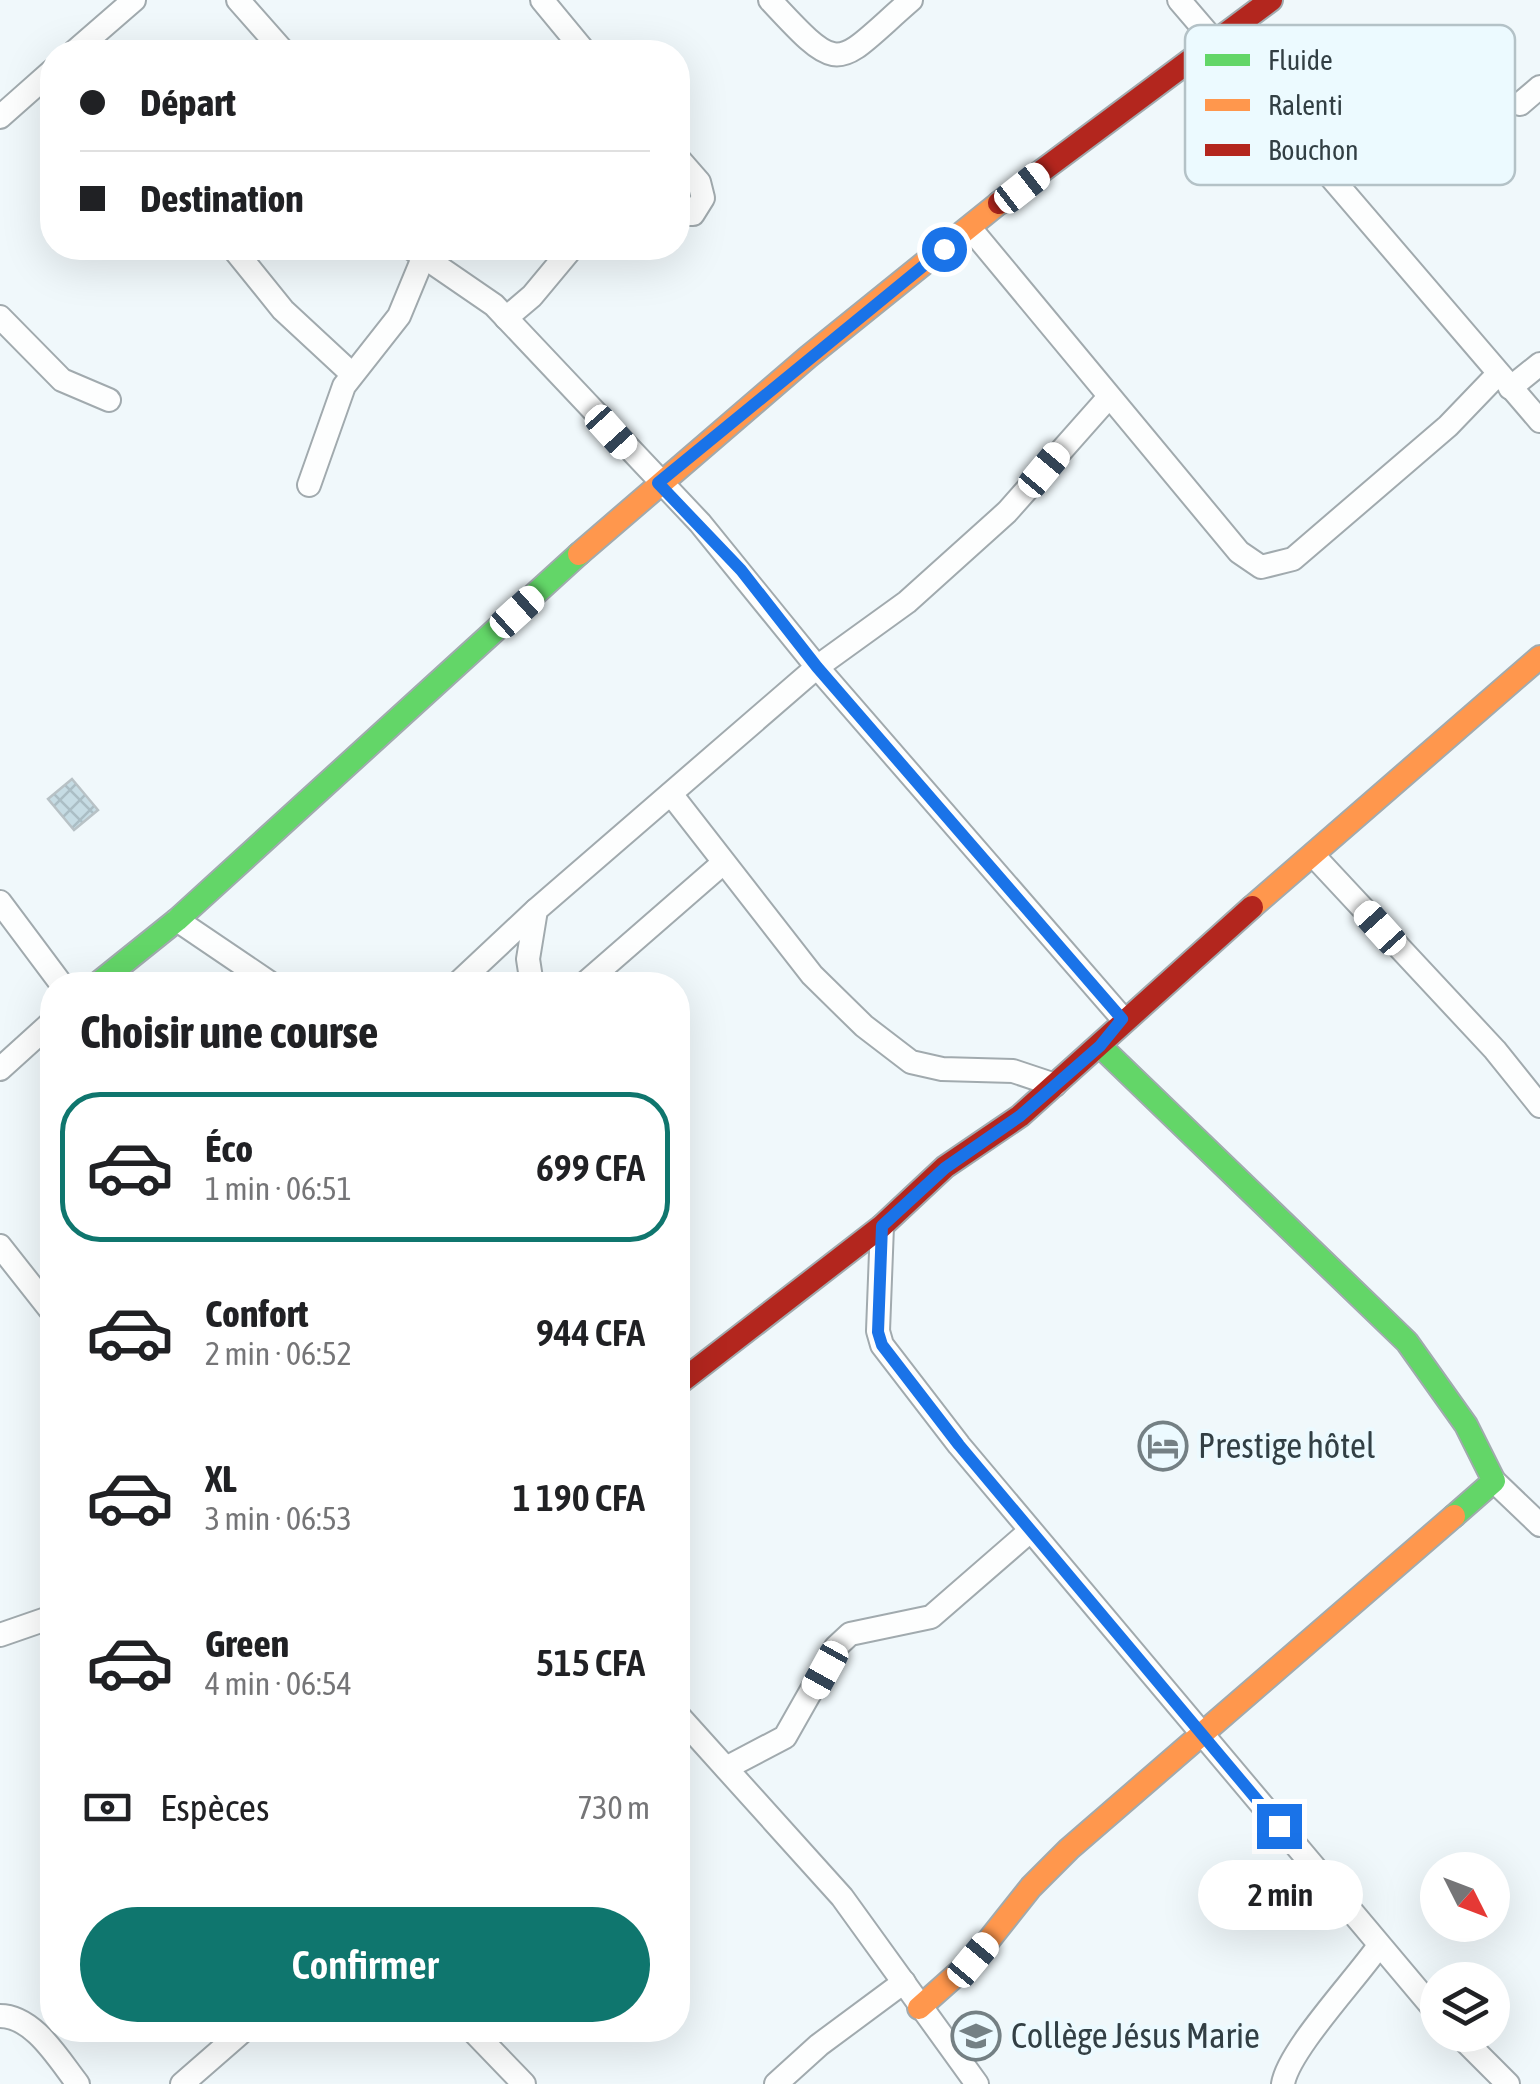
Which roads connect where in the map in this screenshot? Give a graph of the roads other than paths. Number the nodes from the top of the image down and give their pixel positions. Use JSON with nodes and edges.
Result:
{"nodes":[{"id":1,"x":134,"y":0,"type":"edge"},
{"id":2,"x":238,"y":0,"type":"edge"},
{"id":3,"x":542,"y":0,"type":"edge"},
{"id":4,"x":770,"y":0,"type":"edge"},
{"id":5,"x":911,"y":0,"type":"edge"},
{"id":6,"x":1180,"y":0,"type":"edge"},
{"id":7,"x":1271,"y":0,"type":"edge"},
{"id":8,"x":1200,"y":25,"type":"edge"},
{"id":9,"x":1236,"y":25,"type":"edge"},
{"id":10,"x":97,"y":40,"type":"edge"},
{"id":11,"x":273,"y":40,"type":"edge"},
{"id":12,"x":576,"y":40,"type":"edge"},
{"id":13,"x":1185,"y":63,"type":"edge"},
{"id":14,"x":40,"y":82,"type":"edge"},
{"id":15,"x":1540,"y":87,"type":"edge"},
{"id":16,"x":1520,"y":104,"type":"dead end"},
{"id":17,"x":0,"y":117,"type":"edge"},
{"id":18,"x":690,"y":172,"type":"edge"},
{"id":19,"x":1336,"y":185,"type":"edge"},
{"id":20,"x":690,"y":214,"type":"edge"},
{"id":21,"x":970,"y":228,"type":"junction"},
{"id":22,"x":243,"y":260,"type":"edge"},
{"id":23,"x":415,"y":260,"type":"edge"},
{"id":24,"x":427,"y":260,"type":"edge"},
{"id":25,"x":562,"y":260,"type":"edge"},
{"id":26,"x":0,"y":316,"type":"edge"},
{"id":27,"x":506,"y":318,"type":"junction"},
{"id":28,"x":1540,"y":364,"type":"edge"},
{"id":29,"x":352,"y":374,"type":"junction"},
{"id":30,"x":1504,"y":381,"type":"junction"},
{"id":31,"x":1108,"y":398,"type":"junction"},
{"id":32,"x":109,"y":400,"type":"dead end"},
{"id":33,"x":1540,"y":421,"type":"edge"},
{"id":34,"x":658,"y":483,"type":"junction"},
{"id":35,"x":309,"y":485,"type":"dead end"},
{"id":36,"x":1540,"y":657,"type":"edge"},
{"id":37,"x":817,"y":667,"type":"junction"},
{"id":38,"x":671,"y":794,"type":"junction"},
{"id":39,"x":1314,"y":856,"type":"junction"},
{"id":40,"x":722,"y":864,"type":"junction"},
{"id":41,"x":0,"y":902,"type":"edge"},
{"id":42,"x":536,"y":910,"type":"junction"},
{"id":43,"x":178,"y":920,"type":"junction"},
{"id":44,"x":52,"y":972,"type":"edge"},
{"id":45,"x":112,"y":972,"type":"edge"},
{"id":46,"x":253,"y":972,"type":"edge"},
{"id":47,"x":470,"y":972,"type":"edge"},
{"id":48,"x":530,"y":972,"type":"edge"},
{"id":49,"x":597,"y":972,"type":"edge"},
{"id":50,"x":1122,"y":1019,"type":"junction"},
{"id":51,"x":40,"y":1033,"type":"edge"},
{"id":52,"x":1100,"y":1046,"type":"junction"},
{"id":53,"x":0,"y":1069,"type":"edge"},
{"id":54,"x":1056,"y":1085,"type":"junction"},
{"id":55,"x":1540,"y":1106,"type":"edge"},
{"id":56,"x":882,"y":1226,"type":"junction"},
{"id":57,"x":0,"y":1246,"type":"edge"},
{"id":58,"x":40,"y":1297,"type":"edge"},
{"id":59,"x":690,"y":1375,"type":"edge"},
{"id":60,"x":1494,"y":1481,"type":"junction"},
{"id":61,"x":1540,"y":1524,"type":"edge"},
{"id":62,"x":1030,"y":1530,"type":"junction"},
{"id":63,"x":40,"y":1621,"type":"edge"},
{"id":64,"x":0,"y":1635,"type":"edge"},
{"id":65,"x":690,"y":1728,"type":"edge"},
{"id":66,"x":1206,"y":1736,"type":"junction"},
{"id":67,"x":726,"y":1768,"type":"junction"},
{"id":68,"x":1378,"y":1947,"type":"junction"},
{"id":69,"x":904,"y":1982,"type":"junction"},
{"id":70,"x":1420,"y":1994,"type":"edge"},
{"id":71,"x":919,"y":2008,"type":"junction"},
{"id":72,"x":0,"y":2016,"type":"edge"},
{"id":73,"x":40,"y":2041,"type":"edge"},
{"id":74,"x":41,"y":2042,"type":"edge"},
{"id":75,"x":230,"y":2042,"type":"edge"},
{"id":76,"x":484,"y":2042,"type":"edge"},
{"id":77,"x":1477,"y":2052,"type":"edge"},
{"id":78,"x":78,"y":2084,"type":"edge"},
{"id":79,"x":182,"y":2084,"type":"edge"},
{"id":80,"x":524,"y":2084,"type":"edge"},
{"id":81,"x":776,"y":2084,"type":"edge"},
{"id":82,"x":977,"y":2084,"type":"edge"},
{"id":83,"x":1283,"y":2084,"type":"edge"},
{"id":84,"x":1508,"y":2084,"type":"edge"}],
"edges":[{"from":1,"to":10,"type":"street"},
{"from":2,"to":11,"type":"street"},
{"from":3,"to":12,"type":"street"},
{"from":4,"to":5,"type":"street"},
{"from":6,"to":8,"type":"street"},
{"from":7,"to":9,"type":"street"},
{"from":13,"to":21,"type":"street"},
{"from":14,"to":17,"type":"street"},
{"from":15,"to":16,"type":"street"},
{"from":18,"to":20,"type":"street"},
{"from":19,"to":30,"type":"street"},
{"from":21,"to":31,"type":"street"},
{"from":21,"to":34,"type":"street"},
{"from":22,"to":29,"type":"street"},
{"from":23,"to":29,"type":"street"},
{"from":24,"to":27,"type":"street"},
{"from":25,"to":27,"type":"street"},
{"from":26,"to":32,"type":"street"},
{"from":27,"to":34,"type":"street"},
{"from":28,"to":30,"type":"street"},
{"from":29,"to":35,"type":"street"},
{"from":30,"to":31,"type":"street"},
{"from":30,"to":33,"type":"street"},
{"from":31,"to":37,"type":"street"},
{"from":34,"to":37,"type":"street"},
{"from":34,"to":43,"type":"street"},
{"from":36,"to":39,"type":"street"},
{"from":37,"to":38,"type":"street"},
{"from":37,"to":50,"type":"street"},
{"from":38,"to":40,"type":"street"},
{"from":38,"to":42,"type":"street"},
{"from":39,"to":50,"type":"street"},
{"from":39,"to":55,"type":"street"},
{"from":40,"to":49,"type":"street"},
{"from":40,"to":54,"type":"street"},
{"from":41,"to":44,"type":"street"},
{"from":42,"to":47,"type":"street"},
{"from":42,"to":48,"type":"street"},
{"from":43,"to":45,"type":"street"},
{"from":43,"to":46,"type":"street"},
{"from":50,"to":52,"type":"street"},
{"from":51,"to":53,"type":"street"},
{"from":52,"to":54,"type":"street"},
{"from":52,"to":60,"type":"street"},
{"from":54,"to":56,"type":"street"},
{"from":56,"to":59,"type":"street"},
{"from":56,"to":62,"type":"street"},
{"from":57,"to":58,"type":"street"},
{"from":60,"to":61,"type":"street"},
{"from":60,"to":66,"type":"street"},
{"from":62,"to":66,"type":"street"},
{"from":62,"to":67,"type":"street"},
{"from":63,"to":64,"type":"street"},
{"from":65,"to":67,"type":"street"},
{"from":66,"to":68,"type":"street"},
{"from":66,"to":71,"type":"street"},
{"from":67,"to":69,"type":"street"},
{"from":68,"to":70,"type":"street"},
{"from":68,"to":83,"type":"street"},
{"from":69,"to":71,"type":"street"},
{"from":69,"to":81,"type":"street"},
{"from":71,"to":82,"type":"street"},
{"from":72,"to":73,"type":"street"},
{"from":74,"to":78,"type":"street"},
{"from":75,"to":79,"type":"street"},
{"from":76,"to":80,"type":"street"},
{"from":77,"to":84,"type":"street"}]}
